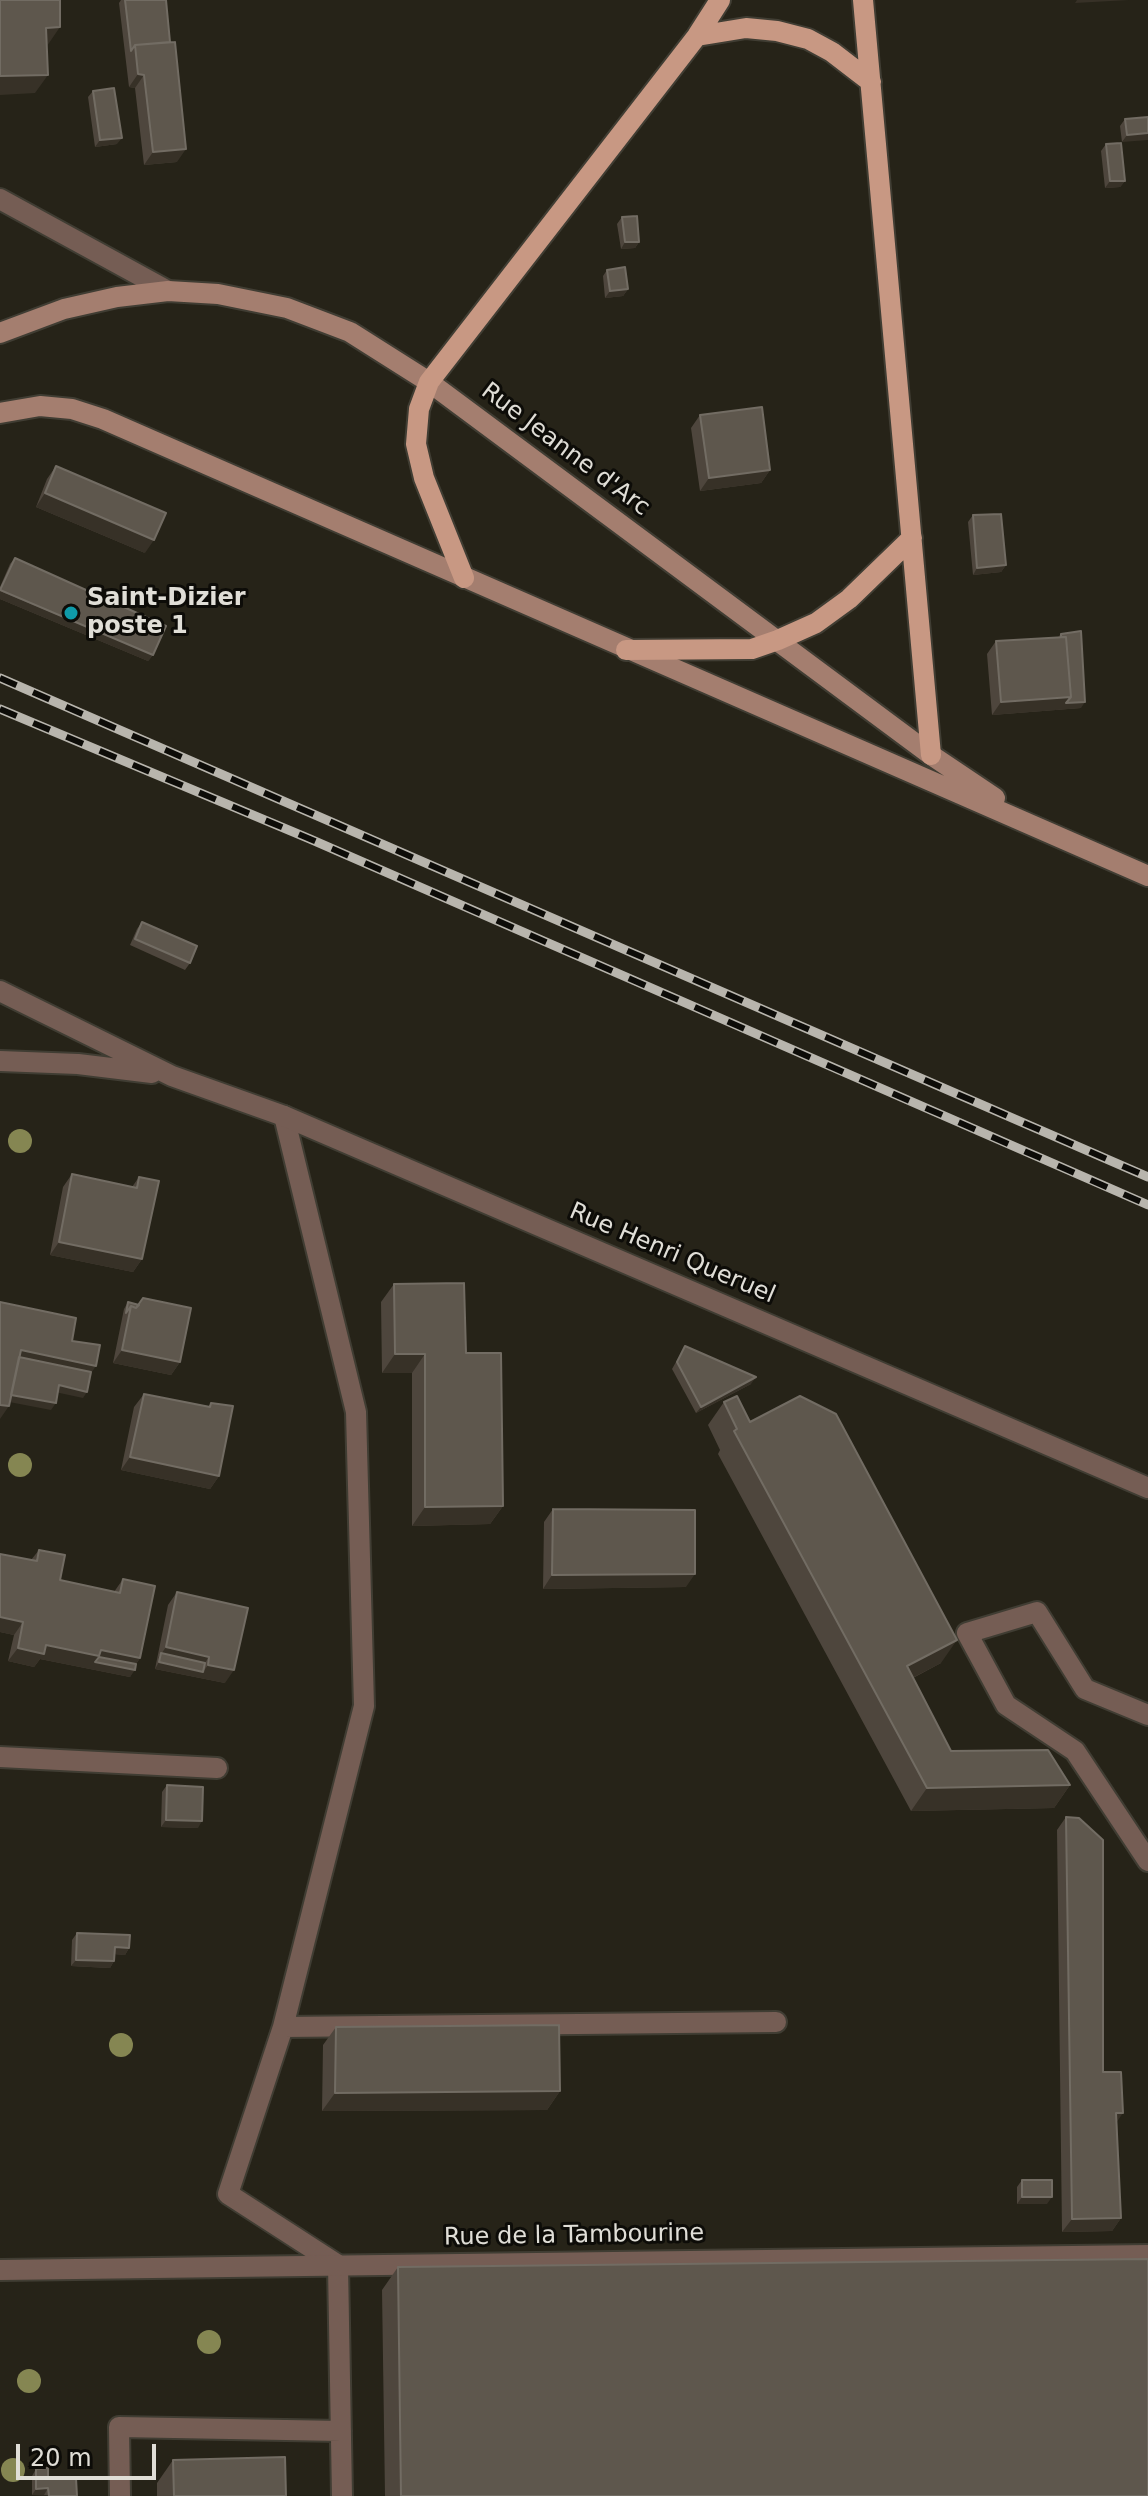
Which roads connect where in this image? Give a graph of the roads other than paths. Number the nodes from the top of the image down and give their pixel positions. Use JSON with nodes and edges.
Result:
{"nodes":[{"id":1,"x":720,"y":0,"type":"edge"},
{"id":2,"x":863,"y":0,"type":"edge"},
{"id":3,"x":697,"y":36,"type":"junction"},
{"id":4,"x":871,"y":82,"type":"junction"},
{"id":5,"x":0,"y":199,"type":"edge"},
{"id":6,"x":168,"y":291,"type":"junction"},
{"id":7,"x":0,"y":333,"type":"edge"},
{"id":8,"x":429,"y":382,"type":"junction"},
{"id":9,"x":0,"y":413,"type":"edge"},
{"id":10,"x":912,"y":538,"type":"junction"},
{"id":11,"x":464,"y":578,"type":"junction"},
{"id":12,"x":778,"y":640,"type":"junction"},
{"id":13,"x":626,"y":650,"type":"junction"},
{"id":14,"x":931,"y":755,"type":"junction"},
{"id":15,"x":1038,"y":827,"type":"junction"},
{"id":16,"x":1148,"y":876,"type":"edge"},
{"id":17,"x":0,"y":991,"type":"edge"},
{"id":18,"x":0,"y":1061,"type":"edge"},
{"id":19,"x":172,"y":1076,"type":"junction"},
{"id":20,"x":284,"y":1116,"type":"junction"},
{"id":21,"x":1148,"y":1488,"type":"edge"},
{"id":22,"x":1148,"y":1715,"type":"edge"},
{"id":23,"x":0,"y":1757,"type":"edge"},
{"id":24,"x":217,"y":1768,"type":"dead end"},
{"id":25,"x":1148,"y":1861,"type":"edge"},
{"id":26,"x":776,"y":2022,"type":"dead end"},
{"id":27,"x":283,"y":2027,"type":"junction"},
{"id":28,"x":1148,"y":2255,"type":"edge"},
{"id":29,"x":338,"y":2265,"type":"junction"},
{"id":30,"x":0,"y":2270,"type":"edge"},
{"id":31,"x":341,"y":2431,"type":"junction"},
{"id":32,"x":120,"y":2496,"type":"edge"},
{"id":33,"x":342,"y":2496,"type":"edge"}],
"edges":[{"from":1,"to":3,"type":"main road"},
{"from":2,"to":4,"type":"main road"},
{"from":3,"to":4,"type":"main road"},
{"from":3,"to":8,"type":"main road"},
{"from":4,"to":10,"type":"main road"},
{"from":5,"to":6,"type":"street"},
{"from":6,"to":7,"type":"main road","name":"Rue Jeanne d'Arc"},
{"from":6,"to":8,"type":"main road","name":"Rue Jeanne d'Arc"},
{"from":8,"to":11,"type":"main road"},
{"from":8,"to":12,"type":"main road","name":"Rue Jeanne d'Arc"},
{"from":9,"to":11,"type":"main road","name":"Rue Jeanne d'Arc"},
{"from":10,"to":12,"type":"main road"},
{"from":10,"to":14,"type":"main road"},
{"from":11,"to":13,"type":"main road","name":"Rue Jeanne d'Arc"},
{"from":12,"to":13,"type":"main road"},
{"from":12,"to":14,"type":"main road","name":"Rue Jeanne d'Arc"},
{"from":13,"to":15,"type":"main road","name":"Rue Jeanne d'Arc"},
{"from":14,"to":15,"type":"main road","name":"Rue Jeanne d'Arc"},
{"from":15,"to":16,"type":"main road","name":"Rue Jeanne d'Arc"},
{"from":17,"to":19,"type":"street","name":"Rue Henri Queruel"},
{"from":18,"to":19,"type":"street","name":"Rue Henri Queruel"},
{"from":19,"to":20,"type":"street","name":"Rue Henri Queruel"},
{"from":20,"to":21,"type":"street","name":"Rue Henri Queruel"},
{"from":20,"to":27,"type":"street"},
{"from":22,"to":25,"type":"street"},
{"from":23,"to":24,"type":"street"},
{"from":26,"to":27,"type":"street"},
{"from":27,"to":29,"type":"street"},
{"from":28,"to":29,"type":"street","name":"Rue de la Tambourine"},
{"from":29,"to":30,"type":"street","name":"Rue de la Tambourine"},
{"from":29,"to":31,"type":"street"},
{"from":31,"to":32,"type":"street"},
{"from":31,"to":33,"type":"street"}]}
